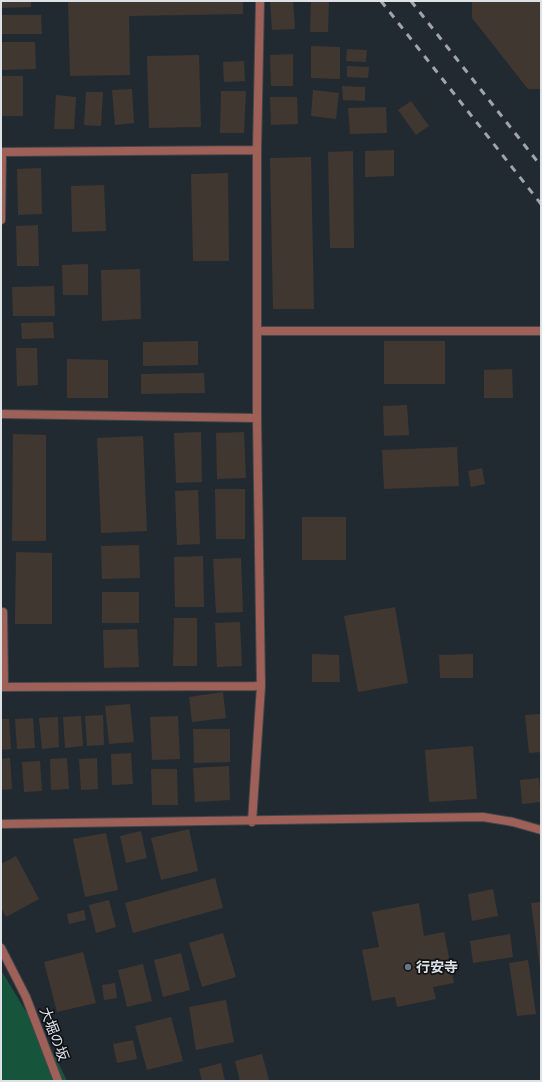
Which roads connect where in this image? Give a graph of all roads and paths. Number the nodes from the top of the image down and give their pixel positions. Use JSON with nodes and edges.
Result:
{"nodes":[{"id":1,"x":260,"y":1,"type":"edge"},
{"id":2,"x":257,"y":150,"type":"junction"},
{"id":3,"x":2,"y":152,"type":"edge"},
{"id":4,"x":1,"y":220,"type":"edge"},
{"id":5,"x":541,"y":330,"type":"edge"},
{"id":6,"x":258,"y":331,"type":"junction"},
{"id":7,"x":1,"y":414,"type":"edge"},
{"id":8,"x":257,"y":418,"type":"junction"},
{"id":9,"x":3,"y":612,"type":"dead end"},
{"id":10,"x":261,"y":686,"type":"junction"},
{"id":11,"x":3,"y":687,"type":"edge"},
{"id":12,"x":252,"y":822,"type":"junction"},
{"id":13,"x":1,"y":824,"type":"edge"},
{"id":14,"x":541,"y":830,"type":"edge"},
{"id":15,"x":1,"y":948,"type":"edge"},
{"id":16,"x":58,"y":1081,"type":"edge"}],
"edges":[{"from":1,"to":2,"type":"street"},
{"from":2,"to":3,"type":"street"},
{"from":2,"to":6,"type":"street"},
{"from":3,"to":4,"type":"street"},
{"from":5,"to":6,"type":"street"},
{"from":6,"to":8,"type":"street"},
{"from":7,"to":8,"type":"street"},
{"from":8,"to":10,"type":"street"},
{"from":9,"to":11,"type":"street"},
{"from":10,"to":11,"type":"street"},
{"from":10,"to":12,"type":"street"},
{"from":12,"to":13,"type":"street"},
{"from":12,"to":14,"type":"street"},
{"from":15,"to":16,"type":"street","name":"大堀の坂"}]}
